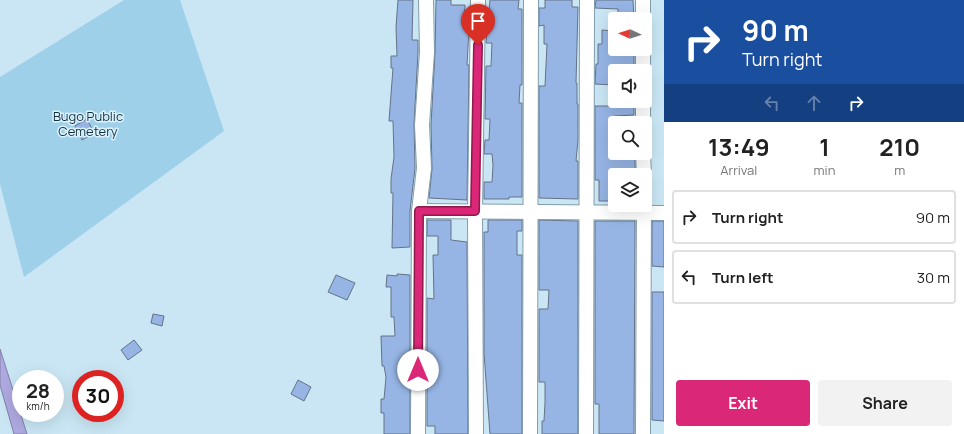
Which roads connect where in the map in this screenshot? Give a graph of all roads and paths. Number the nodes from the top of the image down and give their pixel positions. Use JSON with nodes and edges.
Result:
{"nodes":[{"id":1,"x":426,"y":0,"type":"edge"},
{"id":2,"x":478,"y":0,"type":"edge"},
{"id":3,"x":531,"y":0,"type":"edge"},
{"id":4,"x":587,"y":0,"type":"edge"},
{"id":5,"x":643,"y":0,"type":"edge"},
{"id":6,"x":643,"y":12,"type":"edge"},
{"id":7,"x":419,"y":211,"type":"junction"},
{"id":8,"x":475,"y":211,"type":"junction"},
{"id":9,"x":608,"y":211,"type":"edge"},
{"id":10,"x":652,"y":211,"type":"edge"},
{"id":11,"x":588,"y":212,"type":"junction"},
{"id":12,"x":644,"y":212,"type":"edge"},
{"id":13,"x":530,"y":213,"type":"junction"},
{"id":14,"x":664,"y":213,"type":"edge"},
{"id":15,"x":418,"y":434,"type":"edge"},
{"id":16,"x":476,"y":434,"type":"edge"},
{"id":17,"x":530,"y":434,"type":"edge"},
{"id":18,"x":586,"y":434,"type":"edge"},
{"id":19,"x":643,"y":434,"type":"edge"}],
"edges":[{"from":1,"to":7,"type":"street"},
{"from":2,"to":8,"type":"street"},
{"from":3,"to":13,"type":"street"},
{"from":4,"to":11,"type":"street"},
{"from":5,"to":6,"type":"street"},
{"from":7,"to":8,"type":"street"},
{"from":7,"to":15,"type":"street"},
{"from":8,"to":13,"type":"street"},
{"from":8,"to":16,"type":"street"},
{"from":9,"to":11,"type":"street"},
{"from":10,"to":14,"type":"street"},
{"from":11,"to":13,"type":"street"},
{"from":11,"to":18,"type":"street"},
{"from":12,"to":19,"type":"street"},
{"from":13,"to":17,"type":"street"}]}
